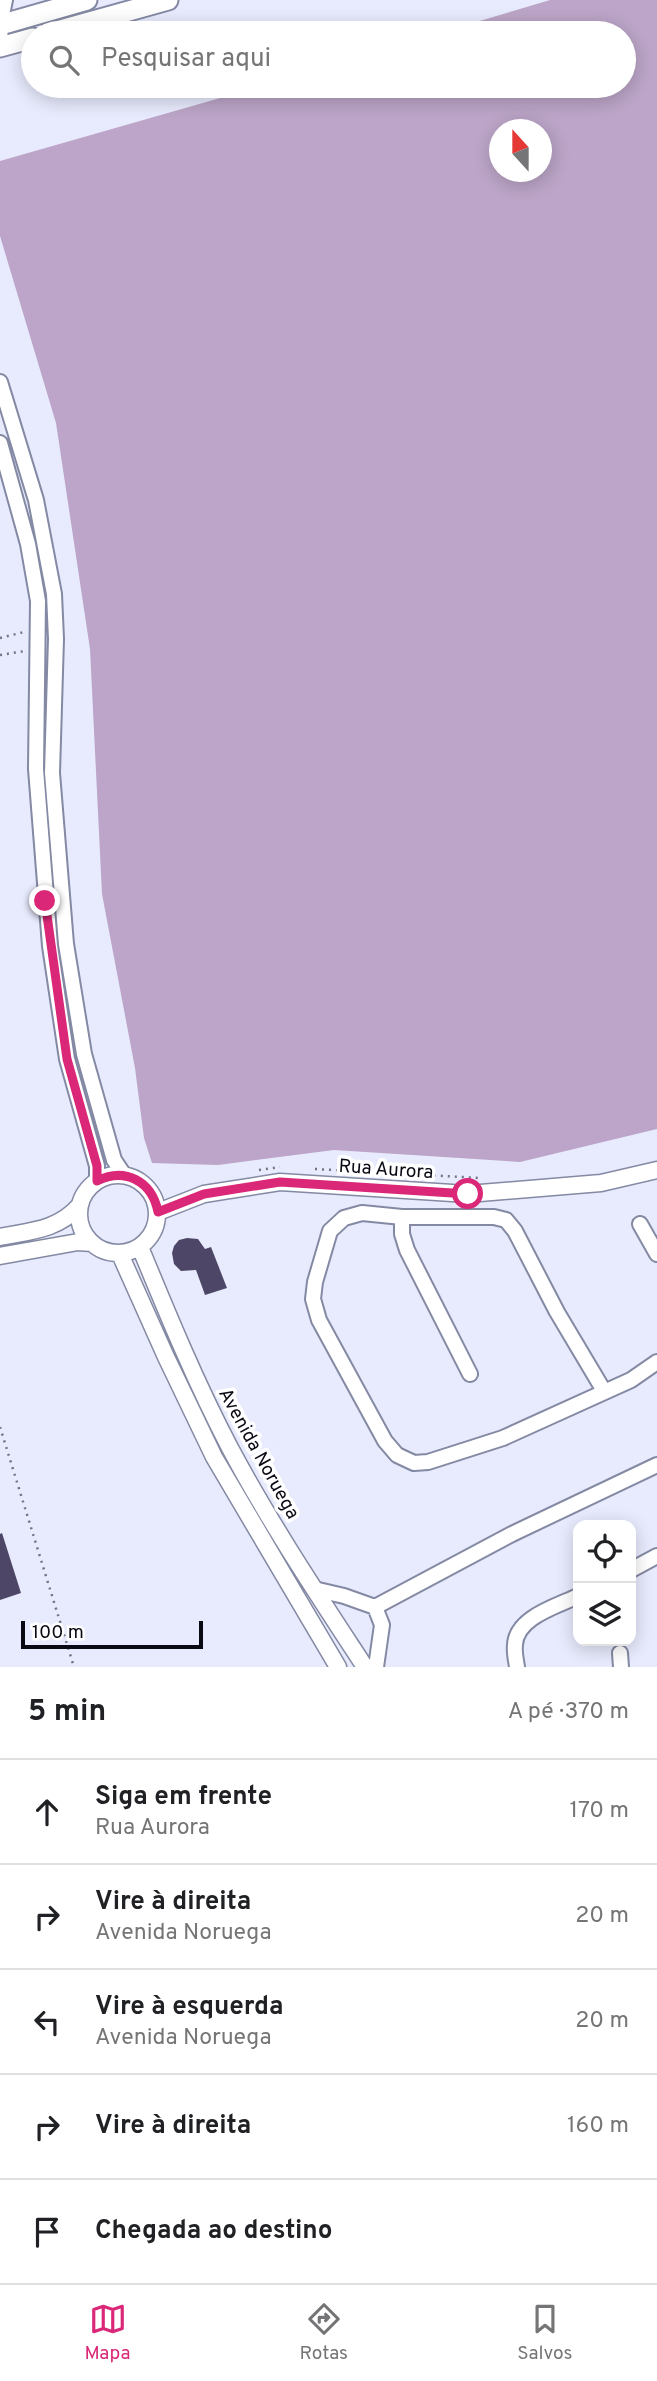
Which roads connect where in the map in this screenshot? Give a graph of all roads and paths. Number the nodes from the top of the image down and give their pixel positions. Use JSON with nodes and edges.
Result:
{"nodes":[{"id":1,"x":5,"y":0,"type":"edge"},
{"id":2,"x":87,"y":0,"type":"edge"},
{"id":3,"x":168,"y":0,"type":"edge"},
{"id":4,"x":93,"y":21,"type":"edge"},
{"id":5,"x":0,"y":25,"type":"edge"},
{"id":6,"x":21,"y":41,"type":"edge"},
{"id":7,"x":0,"y":47,"type":"edge"},
{"id":8,"x":0,"y":382,"type":"edge"},
{"id":9,"x":0,"y":443,"type":"edge"},
{"id":10,"x":39,"y":630,"type":"junction"},
{"id":11,"x":0,"y":638,"type":"edge"},
{"id":12,"x":38,"y":649,"type":"junction"},
{"id":13,"x":0,"y":655,"type":"edge"},
{"id":14,"x":289,"y":1168,"type":"dead end"},
{"id":15,"x":303,"y":1168,"type":"dead end"},
{"id":16,"x":657,"y":1170,"type":"edge"},
{"id":17,"x":250,"y":1172,"type":"dead end"},
{"id":18,"x":124,"y":1175,"type":"junction"},
{"id":19,"x":482,"y":1178,"type":"dead end"},
{"id":20,"x":97,"y":1181,"type":"junction"},
{"id":21,"x":79,"y":1206,"type":"junction"},
{"id":22,"x":158,"y":1212,"type":"junction"},
{"id":23,"x":402,"y":1217,"type":"junction"},
{"id":24,"x":640,"y":1224,"type":"dead end"},
{"id":25,"x":0,"y":1237,"type":"edge"},
{"id":26,"x":92,"y":1244,"type":"junction"},
{"id":27,"x":140,"y":1247,"type":"junction"},
{"id":28,"x":120,"y":1254,"type":"junction"},
{"id":29,"x":657,"y":1254,"type":"edge"},
{"id":30,"x":0,"y":1256,"type":"edge"},
{"id":31,"x":657,"y":1363,"type":"edge"},
{"id":32,"x":470,"y":1374,"type":"dead end"},
{"id":33,"x":604,"y":1391,"type":"junction"},
{"id":34,"x":0,"y":1427,"type":"edge"},
{"id":35,"x":657,"y":1465,"type":"edge"},
{"id":36,"x":221,"y":1467,"type":"junction"},
{"id":37,"x":277,"y":1529,"type":"junction"},
{"id":38,"x":657,"y":1556,"type":"edge"},
{"id":39,"x":636,"y":1567,"type":"edge"},
{"id":40,"x":314,"y":1589,"type":"junction"},
{"id":41,"x":573,"y":1598,"type":"edge"},
{"id":42,"x":300,"y":1603,"type":"junction"},
{"id":43,"x":376,"y":1607,"type":"junction"},
{"id":44,"x":74,"y":1667,"type":"edge"},
{"id":45,"x":338,"y":1667,"type":"edge"},
{"id":46,"x":352,"y":1667,"type":"edge"},
{"id":47,"x":365,"y":1667,"type":"edge"},
{"id":48,"x":376,"y":1667,"type":"edge"},
{"id":49,"x":517,"y":1667,"type":"edge"}],
"edges":[{"from":1,"to":5,"type":"street"},
{"from":2,"to":5,"type":"main road"},
{"from":3,"to":4,"type":"main road"},
{"from":5,"to":7,"type":"street"},
{"from":6,"to":7,"type":"main road"},
{"from":8,"to":18,"type":"street"},
{"from":9,"to":10,"type":"street"},
{"from":10,"to":11,"type":"path"},
{"from":10,"to":12,"type":"street"},
{"from":12,"to":13,"type":"path"},
{"from":12,"to":20,"type":"street"},
{"from":14,"to":17,"type":"path"},
{"from":15,"to":19,"type":"path"},
{"from":16,"to":22,"type":"street","name":"Rua Aurora"},
{"from":18,"to":20,"type":"street"},
{"from":18,"to":22,"type":"street"},
{"from":20,"to":21,"type":"street"},
{"from":21,"to":25,"type":"street"},
{"from":21,"to":26,"type":"street"},
{"from":22,"to":27,"type":"street"},
{"from":23,"to":32,"type":"street"},
{"from":23,"to":33,"type":"street"},
{"from":23,"to":33,"type":"street"},
{"from":24,"to":29,"type":"street"},
{"from":26,"to":28,"type":"street"},
{"from":26,"to":30,"type":"street"},
{"from":27,"to":28,"type":"street"},
{"from":27,"to":37,"type":"street","name":"Avenida Noruega"},
{"from":28,"to":36,"type":"street","name":"Avenida Noruega"},
{"from":31,"to":33,"type":"street"},
{"from":34,"to":44,"type":"path"},
{"from":35,"to":43,"type":"street"},
{"from":36,"to":37,"type":"street"},
{"from":36,"to":42,"type":"street","name":"Avenida Noruega"},
{"from":37,"to":40,"type":"street","name":"Avenida Noruega"},
{"from":38,"to":39,"type":"street"},
{"from":40,"to":43,"type":"street"},
{"from":40,"to":47,"type":"street","name":"Avenida Noruega"},
{"from":41,"to":49,"type":"street"},
{"from":42,"to":45,"type":"street","name":"Avenida Noruega"},
{"from":42,"to":46,"type":"street"},
{"from":43,"to":48,"type":"street"}]}
